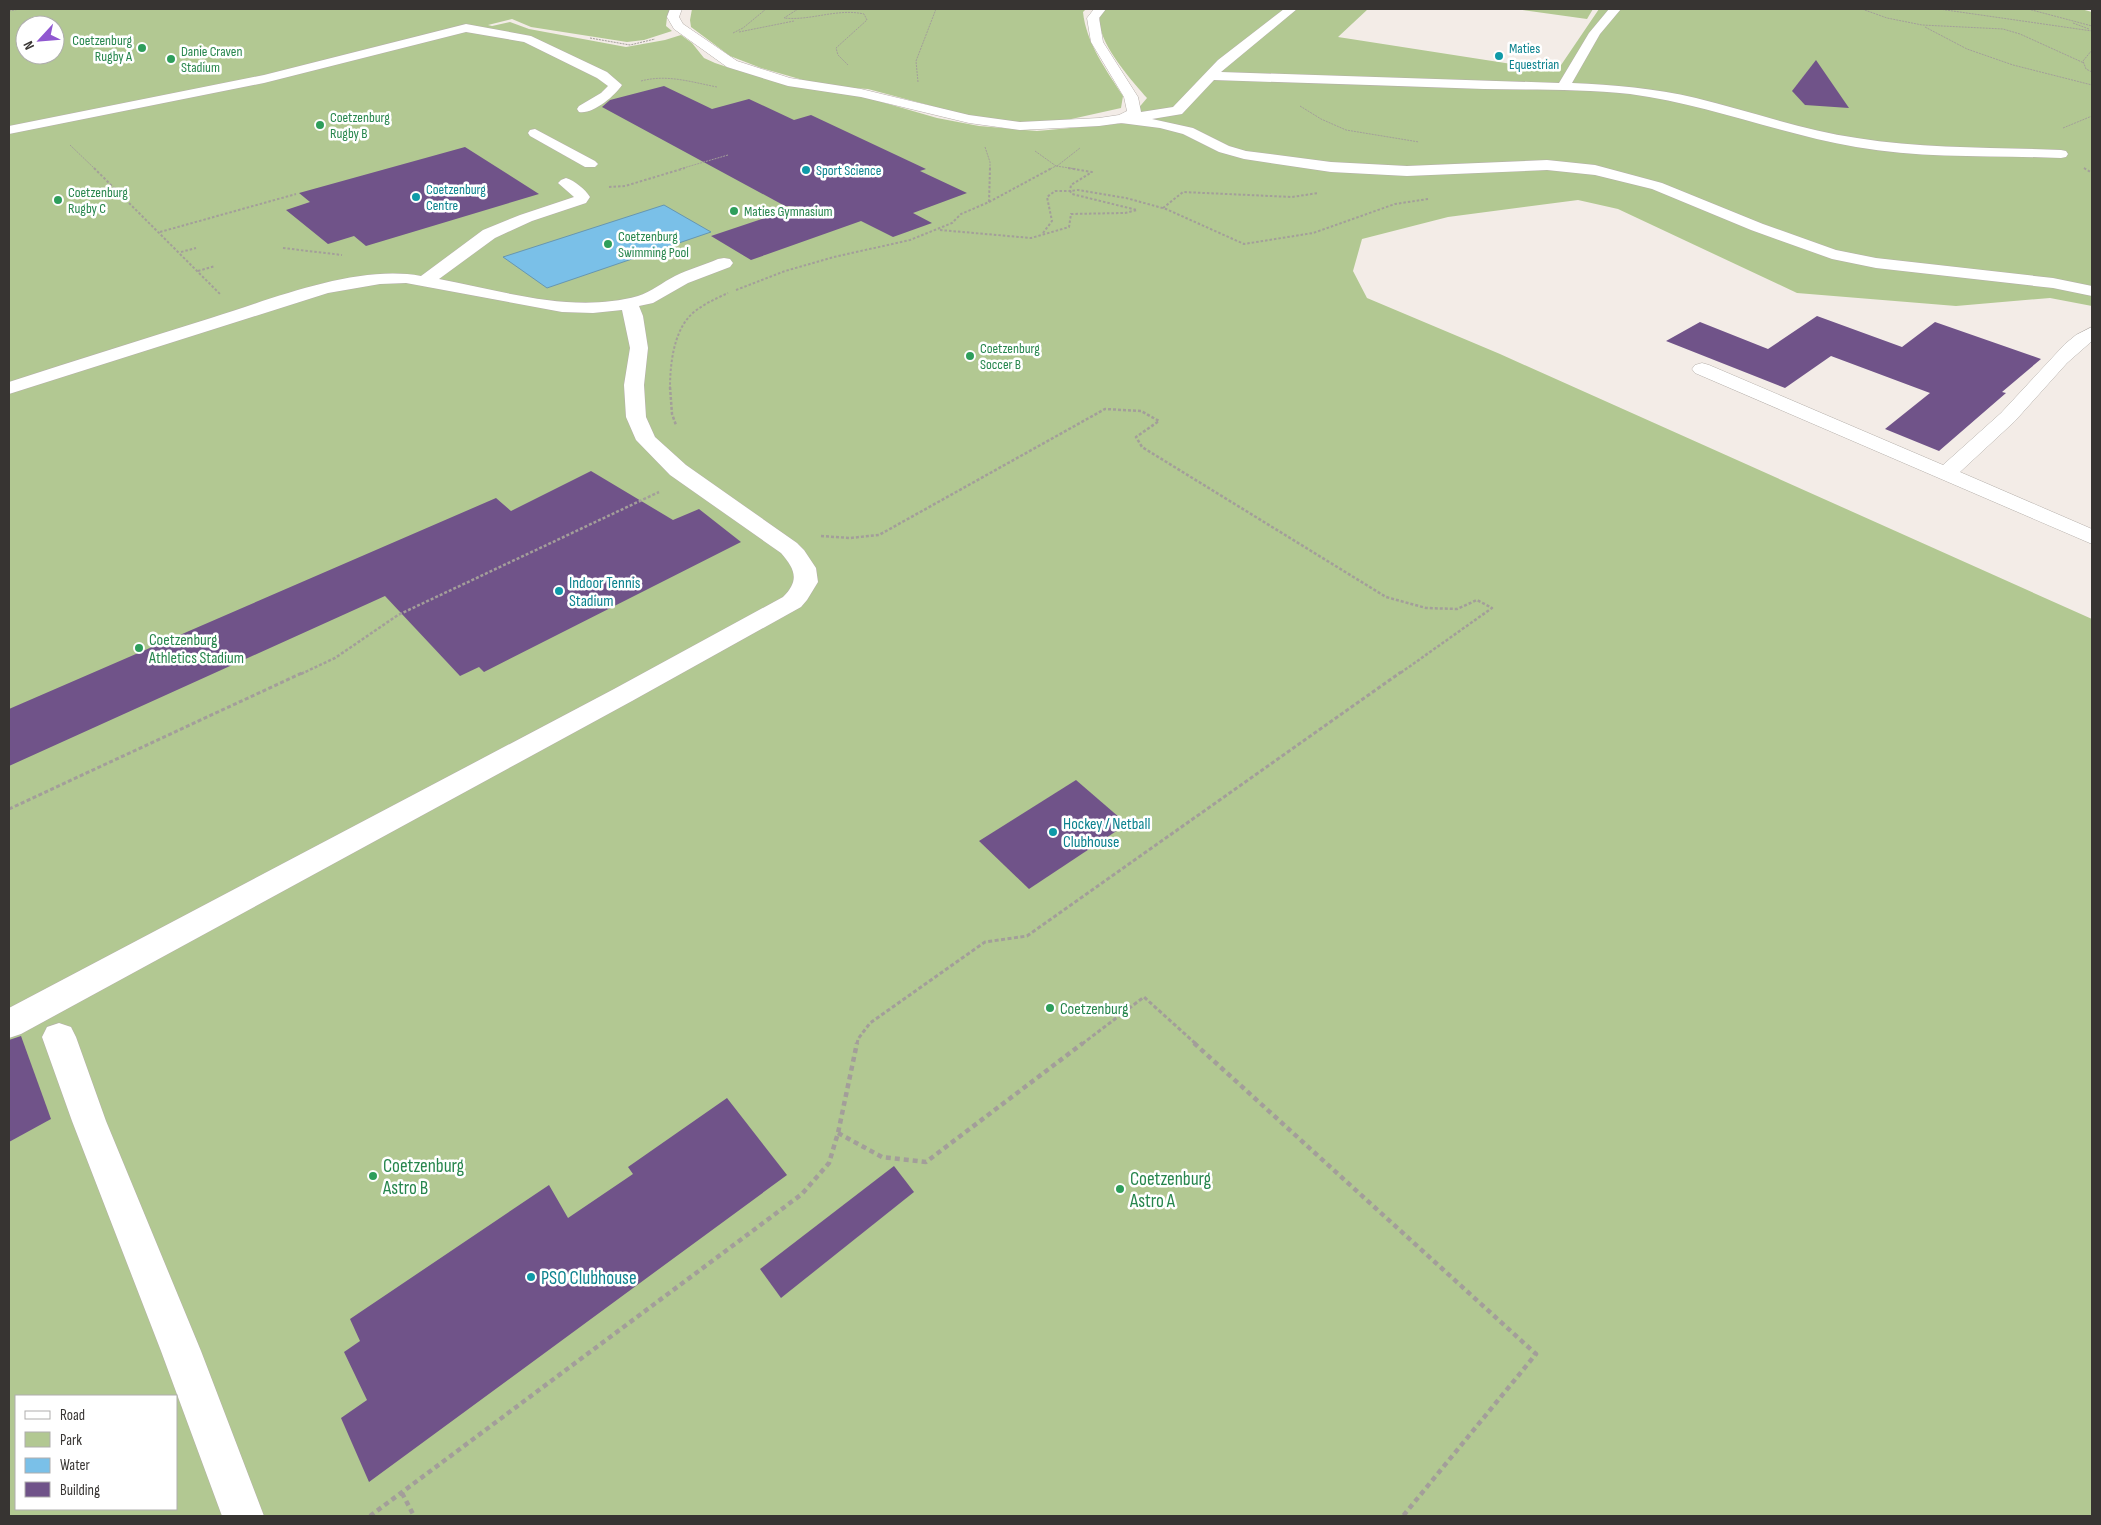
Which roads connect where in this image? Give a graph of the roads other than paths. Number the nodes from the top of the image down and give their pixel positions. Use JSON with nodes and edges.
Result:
{"nodes":[{"id":1,"x":676,"y":9,"type":"edge"},
{"id":2,"x":1100,"y":9,"type":"edge"},
{"id":3,"x":1291,"y":9,"type":"edge"},
{"id":4,"x":1615,"y":9,"type":"edge"},
{"id":5,"x":1211,"y":76,"type":"junction"},
{"id":6,"x":1563,"y":87,"type":"junction"},
{"id":7,"x":584,"y":109,"type":"dead end"},
{"id":8,"x":1122,"y":119,"type":"junction"},
{"id":9,"x":9,"y":130,"type":"edge"},
{"id":10,"x":535,"y":133,"type":"dead end"},
{"id":11,"x":2061,"y":154,"type":"dead end"},
{"id":12,"x":590,"y":164,"type":"dead end"},
{"id":13,"x":566,"y":183,"type":"dead end"},
{"id":14,"x":724,"y":263,"type":"dead end"},
{"id":15,"x":426,"y":280,"type":"junction"},
{"id":16,"x":2092,"y":291,"type":"edge"},
{"id":17,"x":628,"y":304,"type":"junction"},
{"id":18,"x":2092,"y":333,"type":"edge"},
{"id":19,"x":1702,"y":369,"type":"dead end"},
{"id":20,"x":9,"y":388,"type":"edge"},
{"id":21,"x":1945,"y":474,"type":"junction"},
{"id":22,"x":2092,"y":537,"type":"edge"},
{"id":23,"x":9,"y":1024,"type":"edge"},
{"id":24,"x":59,"y":1037,"type":"dead end"},
{"id":25,"x":243,"y":1516,"type":"edge"}],
"edges":[{"from":1,"to":8,"type":"street"},
{"from":2,"to":8,"type":"street"},
{"from":3,"to":5,"type":"street"},
{"from":4,"to":6,"type":"street"},
{"from":5,"to":6,"type":"street"},
{"from":5,"to":8,"type":"street"},
{"from":6,"to":11,"type":"street"},
{"from":7,"to":9,"type":"street"},
{"from":8,"to":16,"type":"street"},
{"from":10,"to":12,"type":"street"},
{"from":13,"to":15,"type":"street"},
{"from":14,"to":17,"type":"street"},
{"from":15,"to":17,"type":"street"},
{"from":15,"to":20,"type":"street"},
{"from":17,"to":23,"type":"street"},
{"from":18,"to":21,"type":"street"},
{"from":19,"to":21,"type":"street"},
{"from":21,"to":22,"type":"street"},
{"from":24,"to":25,"type":"street"}]}
